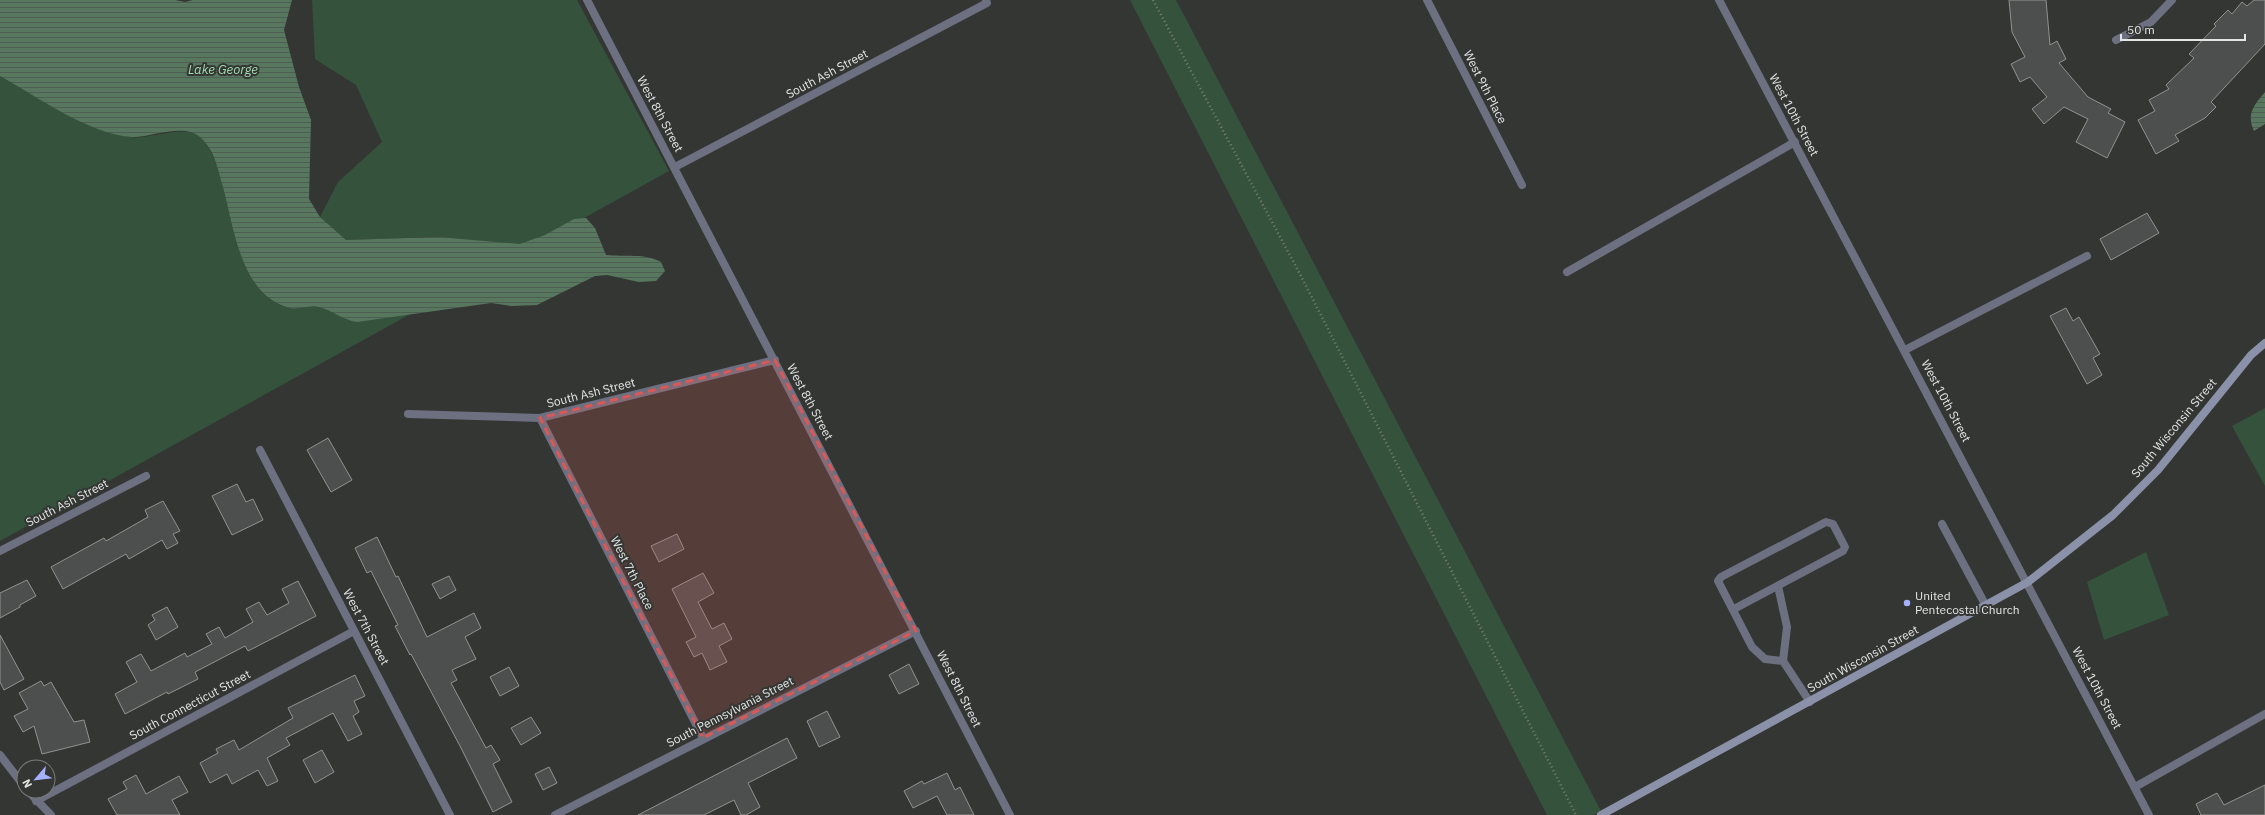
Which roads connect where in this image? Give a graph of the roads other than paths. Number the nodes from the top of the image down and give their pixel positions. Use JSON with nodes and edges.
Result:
{"nodes":[{"id":1,"x":587,"y":0,"type":"edge"},
{"id":2,"x":986,"y":0,"type":"edge"},
{"id":3,"x":1427,"y":0,"type":"edge"},
{"id":4,"x":1719,"y":0,"type":"edge"},
{"id":5,"x":2172,"y":0,"type":"edge"},
{"id":6,"x":2116,"y":40,"type":"dead end"},
{"id":7,"x":1795,"y":142,"type":"junction"},
{"id":8,"x":675,"y":167,"type":"junction"},
{"id":9,"x":1522,"y":185,"type":"dead end"},
{"id":10,"x":2087,"y":256,"type":"dead end"},
{"id":11,"x":1567,"y":272,"type":"dead end"},
{"id":12,"x":2265,"y":343,"type":"edge"},
{"id":13,"x":1905,"y":350,"type":"junction"},
{"id":14,"x":775,"y":360,"type":"junction"},
{"id":15,"x":408,"y":414,"type":"dead end"},
{"id":16,"x":540,"y":418,"type":"junction"},
{"id":17,"x":260,"y":450,"type":"dead end"},
{"id":18,"x":146,"y":476,"type":"dead end"},
{"id":19,"x":1942,"y":524,"type":"dead end"},
{"id":20,"x":0,"y":551,"type":"edge"},
{"id":21,"x":2028,"y":582,"type":"junction"},
{"id":22,"x":1778,"y":586,"type":"junction"},
{"id":23,"x":1986,"y":606,"type":"junction"},
{"id":24,"x":1734,"y":609,"type":"junction"},
{"id":25,"x":354,"y":631,"type":"junction"},
{"id":26,"x":916,"y":631,"type":"junction"},
{"id":27,"x":1783,"y":661,"type":"junction"},
{"id":28,"x":1810,"y":702,"type":"junction"},
{"id":29,"x":2265,"y":714,"type":"edge"},
{"id":30,"x":703,"y":738,"type":"junction"},
{"id":31,"x":0,"y":755,"type":"edge"},
{"id":32,"x":16,"y":776,"type":"edge"},
{"id":33,"x":2135,"y":787,"type":"junction"},
{"id":34,"x":36,"y":801,"type":"joint"},
{"id":35,"x":51,"y":815,"type":"edge"},
{"id":36,"x":450,"y":815,"type":"edge"},
{"id":37,"x":555,"y":815,"type":"edge"},
{"id":38,"x":1010,"y":815,"type":"edge"},
{"id":39,"x":1601,"y":815,"type":"edge"},
{"id":40,"x":2149,"y":815,"type":"edge"}],
"edges":[{"from":1,"to":8,"type":"street","name":"West 8th Street"},
{"from":2,"to":8,"type":"street","name":"South Ash Street"},
{"from":3,"to":9,"type":"street","name":"West 9th Place"},
{"from":4,"to":7,"type":"street","name":"West 10th Street"},
{"from":5,"to":6,"type":"street"},
{"from":7,"to":11,"type":"street"},
{"from":7,"to":13,"type":"street","name":"West 10th Street"},
{"from":8,"to":14,"type":"street","name":"West 8th Street"},
{"from":10,"to":13,"type":"street"},
{"from":12,"to":21,"type":"street","name":"South Wisconsin Street"},
{"from":13,"to":21,"type":"street","name":"West 10th Street"},
{"from":14,"to":16,"type":"street","name":"South Ash Street"},
{"from":14,"to":26,"type":"street","name":"West 8th Street"},
{"from":15,"to":16,"type":"street","name":"South Ash Street"},
{"from":16,"to":30,"type":"street","name":"West 7th Place"},
{"from":17,"to":25,"type":"street","name":"West 7th Street"},
{"from":18,"to":20,"type":"street","name":"South Ash Street"},
{"from":19,"to":23,"type":"street"},
{"from":21,"to":23,"type":"street","name":"South Wisconsin Street"},
{"from":21,"to":33,"type":"street","name":"West 10th Street"},
{"from":22,"to":24,"type":"street"},
{"from":22,"to":24,"type":"street"},
{"from":22,"to":27,"type":"street"},
{"from":23,"to":28,"type":"street","name":"South Wisconsin Street"},
{"from":24,"to":27,"type":"street"},
{"from":25,"to":34,"type":"street","name":"South Connecticut Street"},
{"from":25,"to":36,"type":"street","name":"West 7th Street"},
{"from":26,"to":30,"type":"street","name":"South Pennsylvania Street"},
{"from":26,"to":38,"type":"street","name":"West 8th Street"},
{"from":27,"to":28,"type":"street"},
{"from":28,"to":39,"type":"street","name":"South Wisconsin Street"},
{"from":29,"to":33,"type":"street"},
{"from":30,"to":37,"type":"street","name":"South Pennsylvania Street"},
{"from":31,"to":32,"type":"street"},
{"from":33,"to":40,"type":"street","name":"West 10th Street"},
{"from":34,"to":35,"type":"street"}]}
